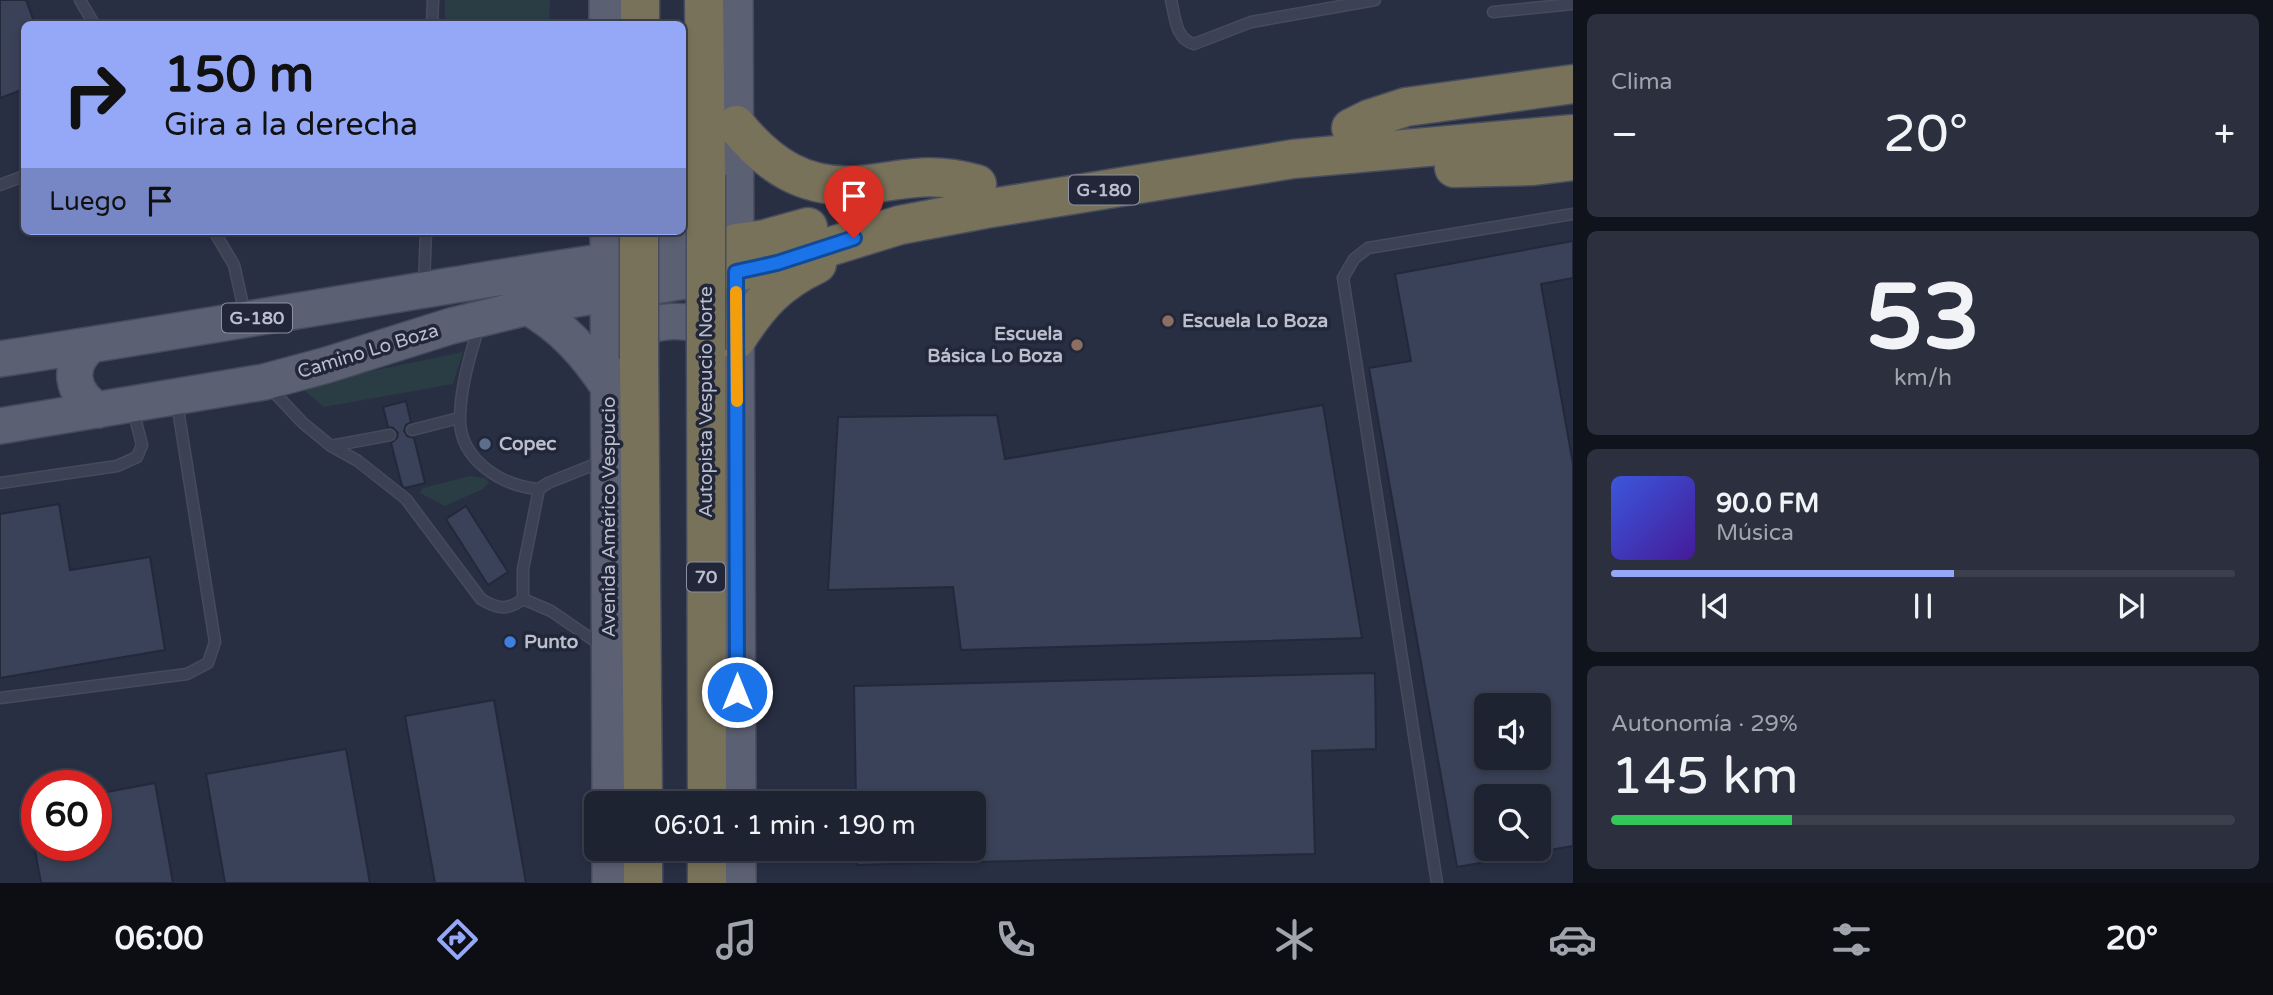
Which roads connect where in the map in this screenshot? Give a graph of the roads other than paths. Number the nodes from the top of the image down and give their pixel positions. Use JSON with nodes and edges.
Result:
{"nodes":[{"id":1,"x":80,"y":0,"type":"edge"},
{"id":2,"x":433,"y":0,"type":"edge"},
{"id":3,"x":607,"y":0,"type":"edge"},
{"id":4,"x":640,"y":0,"type":"edge"},
{"id":5,"x":704,"y":0,"type":"edge"},
{"id":6,"x":735,"y":0,"type":"edge"},
{"id":7,"x":1171,"y":0,"type":"edge"},
{"id":8,"x":1375,"y":0,"type":"edge"},
{"id":9,"x":1573,"y":5,"type":"edge"},
{"id":10,"x":1493,"y":12,"type":"dead end"},
{"id":11,"x":92,"y":21,"type":"edge"},
{"id":12,"x":432,"y":21,"type":"edge"},
{"id":13,"x":607,"y":21,"type":"edge"},
{"id":14,"x":640,"y":21,"type":"edge"},
{"id":15,"x":1573,"y":84,"type":"edge"},
{"id":16,"x":1573,"y":110,"type":"edge"},
{"id":17,"x":736,"y":125,"type":"junction"},
{"id":18,"x":1573,"y":134,"type":"edge"},
{"id":19,"x":1342,"y":141,"type":"junction"},
{"id":20,"x":1573,"y":161,"type":"edge"},
{"id":21,"x":21,"y":177,"type":"edge"},
{"id":22,"x":976,"y":184,"type":"junction"},
{"id":23,"x":0,"y":185,"type":"edge"},
{"id":24,"x":721,"y":185,"type":"junction"},
{"id":25,"x":1573,"y":214,"type":"edge"},
{"id":26,"x":686,"y":215,"type":"edge"},
{"id":27,"x":876,"y":231,"type":"junction"},
{"id":28,"x":216,"y":235,"type":"edge"},
{"id":29,"x":426,"y":235,"type":"edge"},
{"id":30,"x":639,"y":235,"type":"edge"},
{"id":31,"x":736,"y":257,"type":"junction"},
{"id":32,"x":608,"y":261,"type":"edge"},
{"id":33,"x":424,"y":291,"type":"junction"},
{"id":34,"x":528,"y":307,"type":"junction"},
{"id":35,"x":481,"y":318,"type":"junction"},
{"id":36,"x":246,"y":320,"type":"junction"},
{"id":37,"x":91,"y":345,"type":"junction"},
{"id":38,"x":721,"y":345,"type":"junction"},
{"id":39,"x":624,"y":353,"type":"junction"},
{"id":40,"x":0,"y":359,"type":"edge"},
{"id":41,"x":264,"y":382,"type":"junction"},
{"id":42,"x":608,"y":386,"type":"junction"},
{"id":43,"x":176,"y":396,"type":"junction"},
{"id":44,"x":115,"y":407,"type":"junction"},
{"id":45,"x":459,"y":418,"type":"junction"},
{"id":46,"x":0,"y":426,"type":"edge"},
{"id":47,"x":412,"y":430,"type":"dead end"},
{"id":48,"x":390,"y":435,"type":"dead end"},
{"id":49,"x":331,"y":446,"type":"junction"},
{"id":50,"x":609,"y":459,"type":"junction"},
{"id":51,"x":0,"y":483,"type":"edge"},
{"id":52,"x":539,"y":489,"type":"junction"},
{"id":53,"x":523,"y":599,"type":"junction"},
{"id":54,"x":609,"y":651,"type":"junction"},
{"id":55,"x":0,"y":698,"type":"edge"},
{"id":56,"x":610,"y":791,"type":"edge"},
{"id":57,"x":642,"y":791,"type":"edge"},
{"id":58,"x":707,"y":791,"type":"edge"},
{"id":59,"x":738,"y":791,"type":"edge"},
{"id":60,"x":610,"y":861,"type":"edge"},
{"id":61,"x":643,"y":861,"type":"edge"},
{"id":62,"x":707,"y":861,"type":"edge"},
{"id":63,"x":738,"y":861,"type":"edge"},
{"id":64,"x":610,"y":883,"type":"edge"},
{"id":65,"x":643,"y":883,"type":"edge"},
{"id":66,"x":707,"y":883,"type":"edge"},
{"id":67,"x":738,"y":883,"type":"edge"},
{"id":68,"x":1437,"y":883,"type":"edge"}],
"edges":[{"from":1,"to":11,"type":"lane"},
{"from":2,"to":12,"type":"lane"},
{"from":3,"to":13,"type":"main road"},
{"from":4,"to":14,"type":"highway"},
{"from":5,"to":24,"type":"highway","name":"Autopista Vespucio Norte","number":"70"},
{"from":6,"to":17,"type":"main road"},
{"from":7,"to":8,"type":"lane"},
{"from":9,"to":10,"type":"lane"},
{"from":15,"to":19,"type":"highway"},
{"from":16,"to":19,"type":"highway"},
{"from":17,"to":22,"type":"highway"},
{"from":17,"to":24,"type":"main road"},
{"from":18,"to":19,"type":"highway"},
{"from":19,"to":20,"type":"highway"},
{"from":19,"to":22,"type":"highway","number":"G-180"},
{"from":19,"to":27,"type":"highway","number":"G-180"},
{"from":21,"to":23,"type":"lane"},
{"from":22,"to":31,"type":"highway","number":"G-180"},
{"from":24,"to":26,"type":"main road"},
{"from":24,"to":31,"type":"main road"},
{"from":24,"to":38,"type":"highway","name":"Autopista Vespucio Norte","number":"70","bridge":true},
{"from":25,"to":68,"type":"lane"},
{"from":27,"to":31,"type":"highway","number":"G-180"},
{"from":27,"to":38,"type":"highway"},
{"from":28,"to":36,"type":"lane"},
{"from":29,"to":33,"type":"lane"},
{"from":30,"to":39,"type":"highway","bridge":true},
{"from":31,"to":32,"type":"main road","name":"Camino Lo Boza","number":"G-180"},
{"from":31,"to":38,"type":"main road"},
{"from":32,"to":33,"type":"main road","name":"Camino Lo Boza","number":"G-180"},
{"from":32,"to":34,"type":"main road","name":"Camino Lo Boza","number":"G-180"},
{"from":32,"to":39,"type":"main road","name":"Avenida Américo Vespucio"},
{"from":33,"to":36,"type":"main road","name":"Camino Lo Boza","number":"G-180"},
{"from":34,"to":35,"type":"main road","name":"Camino Lo Boza","number":"G-180"},
{"from":34,"to":42,"type":"main road"},
{"from":35,"to":41,"type":"main road","name":"Camino Lo Boza","number":"G-180"},
{"from":35,"to":45,"type":"lane"},
{"from":36,"to":37,"type":"main road","name":"Camino Lo Boza","number":"G-180"},
{"from":37,"to":40,"type":"main road","name":"Camino Lo Boza","number":"G-180"},
{"from":37,"to":44,"type":"main road"},
{"from":38,"to":39,"type":"main road"},
{"from":38,"to":58,"type":"highway","name":"Autopista Vespucio Norte","number":"70"},
{"from":38,"to":59,"type":"main road"},
{"from":39,"to":42,"type":"main road","name":"Avenida Américo Vespucio"},
{"from":39,"to":57,"type":"highway"},
{"from":41,"to":43,"type":"main road","name":"Camino Lo Boza","number":"G-180"},
{"from":41,"to":49,"type":"lane"},
{"from":42,"to":50,"type":"main road","name":"Avenida Américo Vespucio"},
{"from":43,"to":44,"type":"main road","name":"Camino Lo Boza","number":"G-180"},
{"from":43,"to":55,"type":"lane"},
{"from":44,"to":46,"type":"main road","name":"Camino Lo Boza","number":"G-180"},
{"from":44,"to":51,"type":"lane"},
{"from":45,"to":47,"type":"lane"},
{"from":45,"to":52,"type":"lane"},
{"from":48,"to":49,"type":"lane"},
{"from":49,"to":53,"type":"lane"},
{"from":50,"to":52,"type":"lane"},
{"from":50,"to":54,"type":"main road","name":"Avenida Américo Vespucio"},
{"from":52,"to":53,"type":"lane"},
{"from":53,"to":54,"type":"lane"},
{"from":54,"to":56,"type":"main road","name":"Avenida Américo Vespucio"},
{"from":60,"to":64,"type":"main road"},
{"from":61,"to":65,"type":"highway"},
{"from":62,"to":66,"type":"highway"},
{"from":63,"to":67,"type":"main road"}]}
